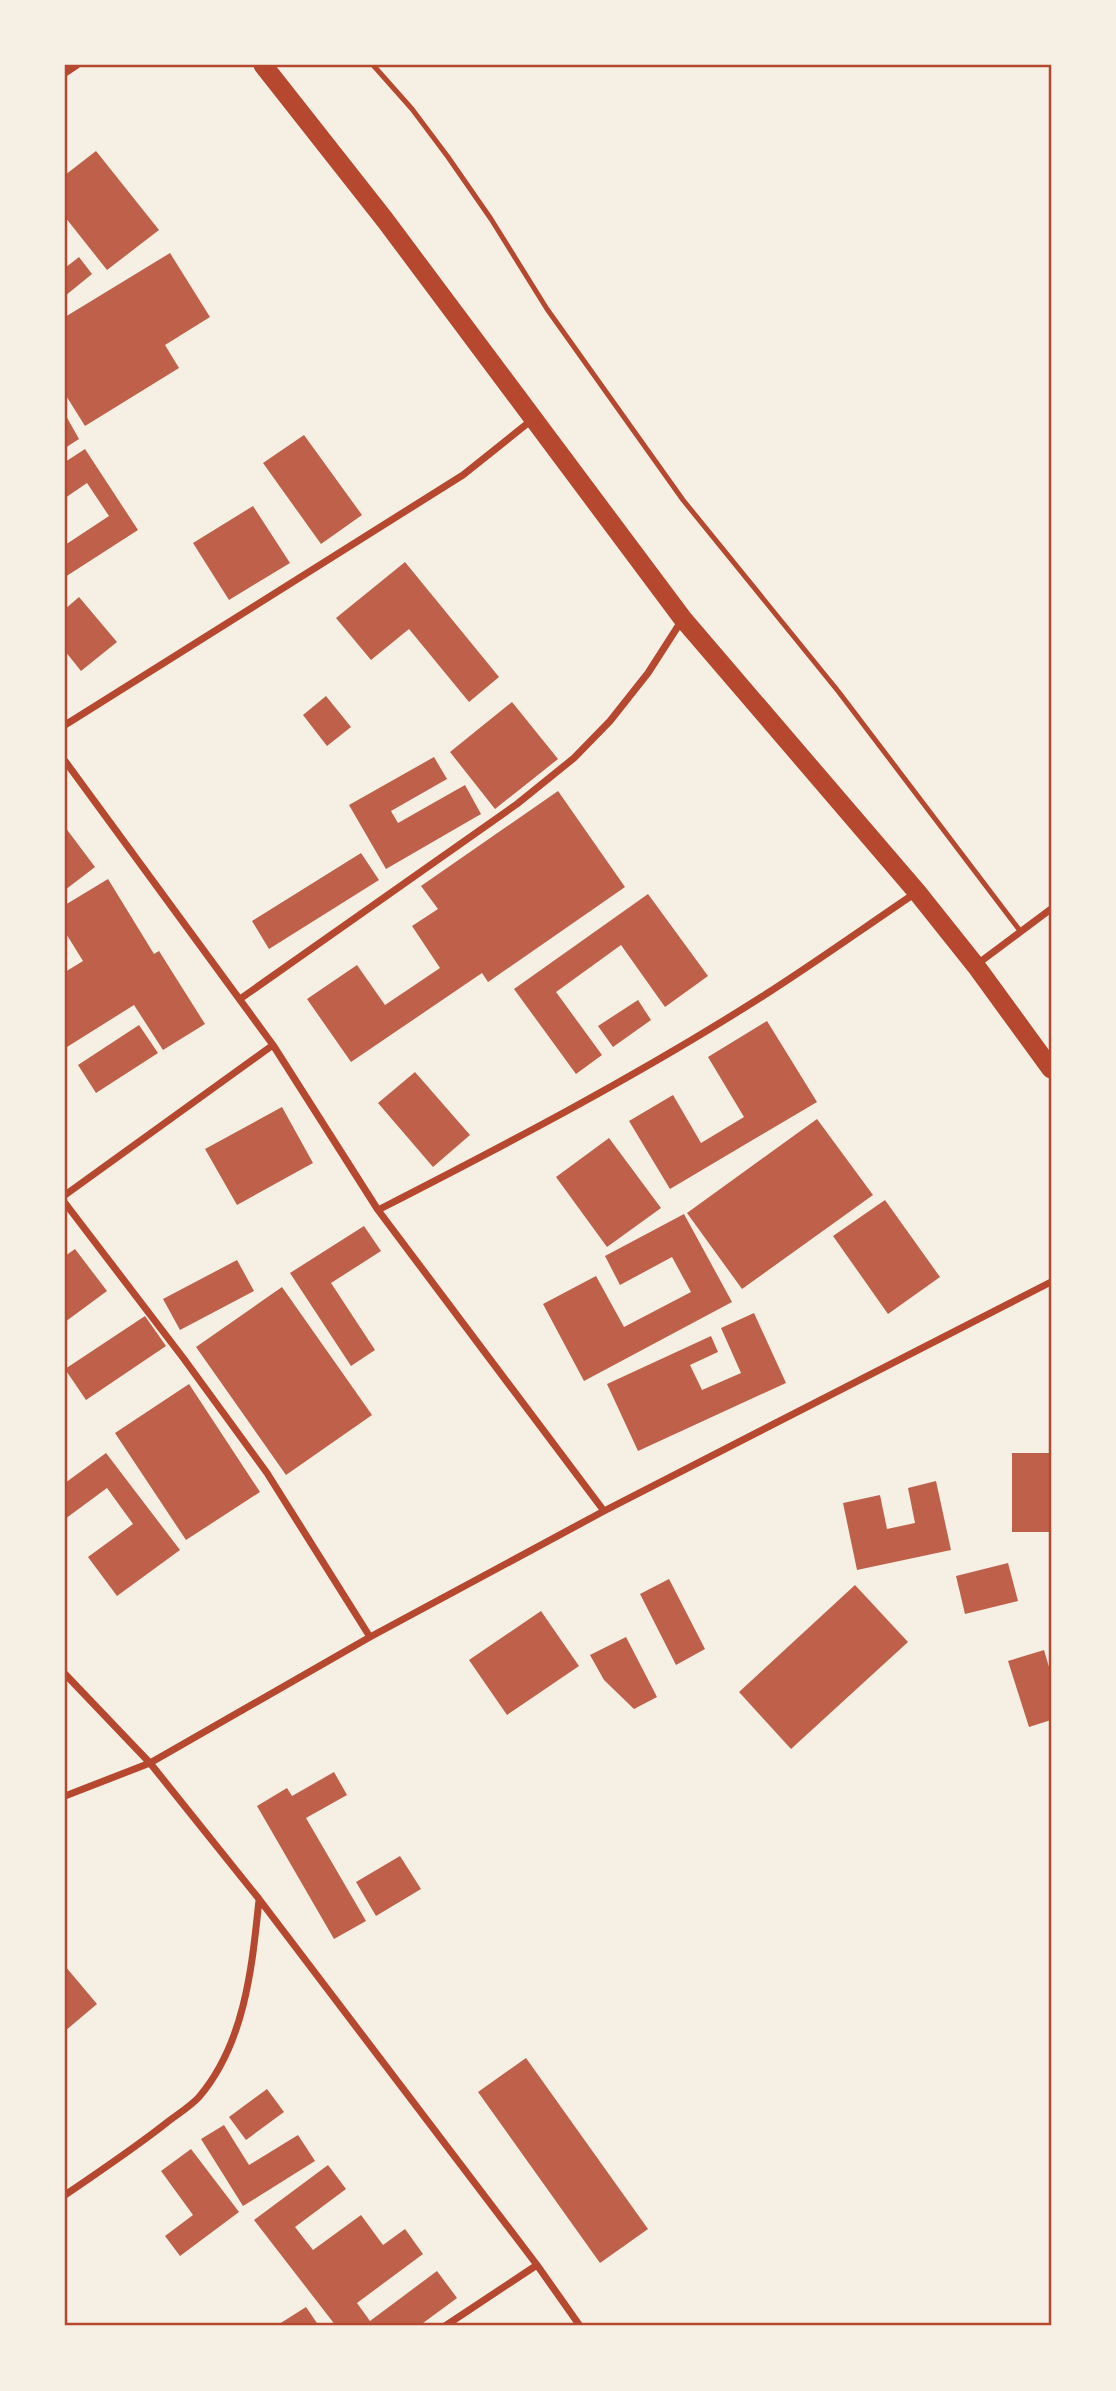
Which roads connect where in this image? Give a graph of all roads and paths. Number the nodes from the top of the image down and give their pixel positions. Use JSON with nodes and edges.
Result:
{"nodes":[{"id":1,"x":77,"y":65,"type":"edge"},
{"id":2,"x":263,"y":65,"type":"edge"},
{"id":3,"x":373,"y":65,"type":"edge"},
{"id":4,"x":65,"y":74,"type":"edge"},
{"id":5,"x":533,"y":419,"type":"junction"},
{"id":6,"x":683,"y":620,"type":"junction"},
{"id":7,"x":65,"y":725,"type":"edge"},
{"id":8,"x":65,"y":761,"type":"edge"},
{"id":9,"x":917,"y":892,"type":"junction"},
{"id":10,"x":1051,"y":909,"type":"edge"},
{"id":11,"x":1021,"y":932,"type":"junction"},
{"id":12,"x":976,"y":966,"type":"junction"},
{"id":13,"x":240,"y":999,"type":"junction"},
{"id":14,"x":273,"y":1045,"type":"junction"},
{"id":15,"x":1051,"y":1069,"type":"edge"},
{"id":16,"x":65,"y":1195,"type":"edge"},
{"id":17,"x":65,"y":1203,"type":"edge"},
{"id":18,"x":378,"y":1210,"type":"junction"},
{"id":19,"x":1051,"y":1282,"type":"edge"},
{"id":20,"x":604,"y":1511,"type":"junction"},
{"id":21,"x":370,"y":1637,"type":"junction"},
{"id":22,"x":65,"y":1674,"type":"edge"},
{"id":23,"x":150,"y":1763,"type":"junction"},
{"id":24,"x":65,"y":1796,"type":"edge"},
{"id":25,"x":259,"y":1899,"type":"junction"},
{"id":26,"x":65,"y":2195,"type":"edge"},
{"id":27,"x":537,"y":2265,"type":"junction"},
{"id":28,"x":445,"y":2326,"type":"edge"},
{"id":29,"x":580,"y":2326,"type":"edge"}],
"edges":[{"from":1,"to":4,"type":"street"},
{"from":2,"to":5,"type":"highway"},
{"from":3,"to":11,"type":"lane"},
{"from":5,"to":6,"type":"highway"},
{"from":5,"to":7,"type":"street"},
{"from":6,"to":9,"type":"highway"},
{"from":6,"to":13,"type":"street"},
{"from":8,"to":13,"type":"street"},
{"from":9,"to":12,"type":"highway"},
{"from":9,"to":18,"type":"street"},
{"from":10,"to":11,"type":"street"},
{"from":11,"to":12,"type":"street"},
{"from":12,"to":15,"type":"highway"},
{"from":13,"to":14,"type":"street"},
{"from":14,"to":16,"type":"street"},
{"from":14,"to":18,"type":"street"},
{"from":17,"to":21,"type":"street"},
{"from":18,"to":20,"type":"street"},
{"from":19,"to":20,"type":"street"},
{"from":20,"to":21,"type":"street"},
{"from":21,"to":23,"type":"street"},
{"from":22,"to":23,"type":"street"},
{"from":23,"to":24,"type":"street"},
{"from":23,"to":25,"type":"street"},
{"from":25,"to":26,"type":"street"},
{"from":25,"to":27,"type":"street"},
{"from":27,"to":28,"type":"street"},
{"from":27,"to":29,"type":"street"}]}
